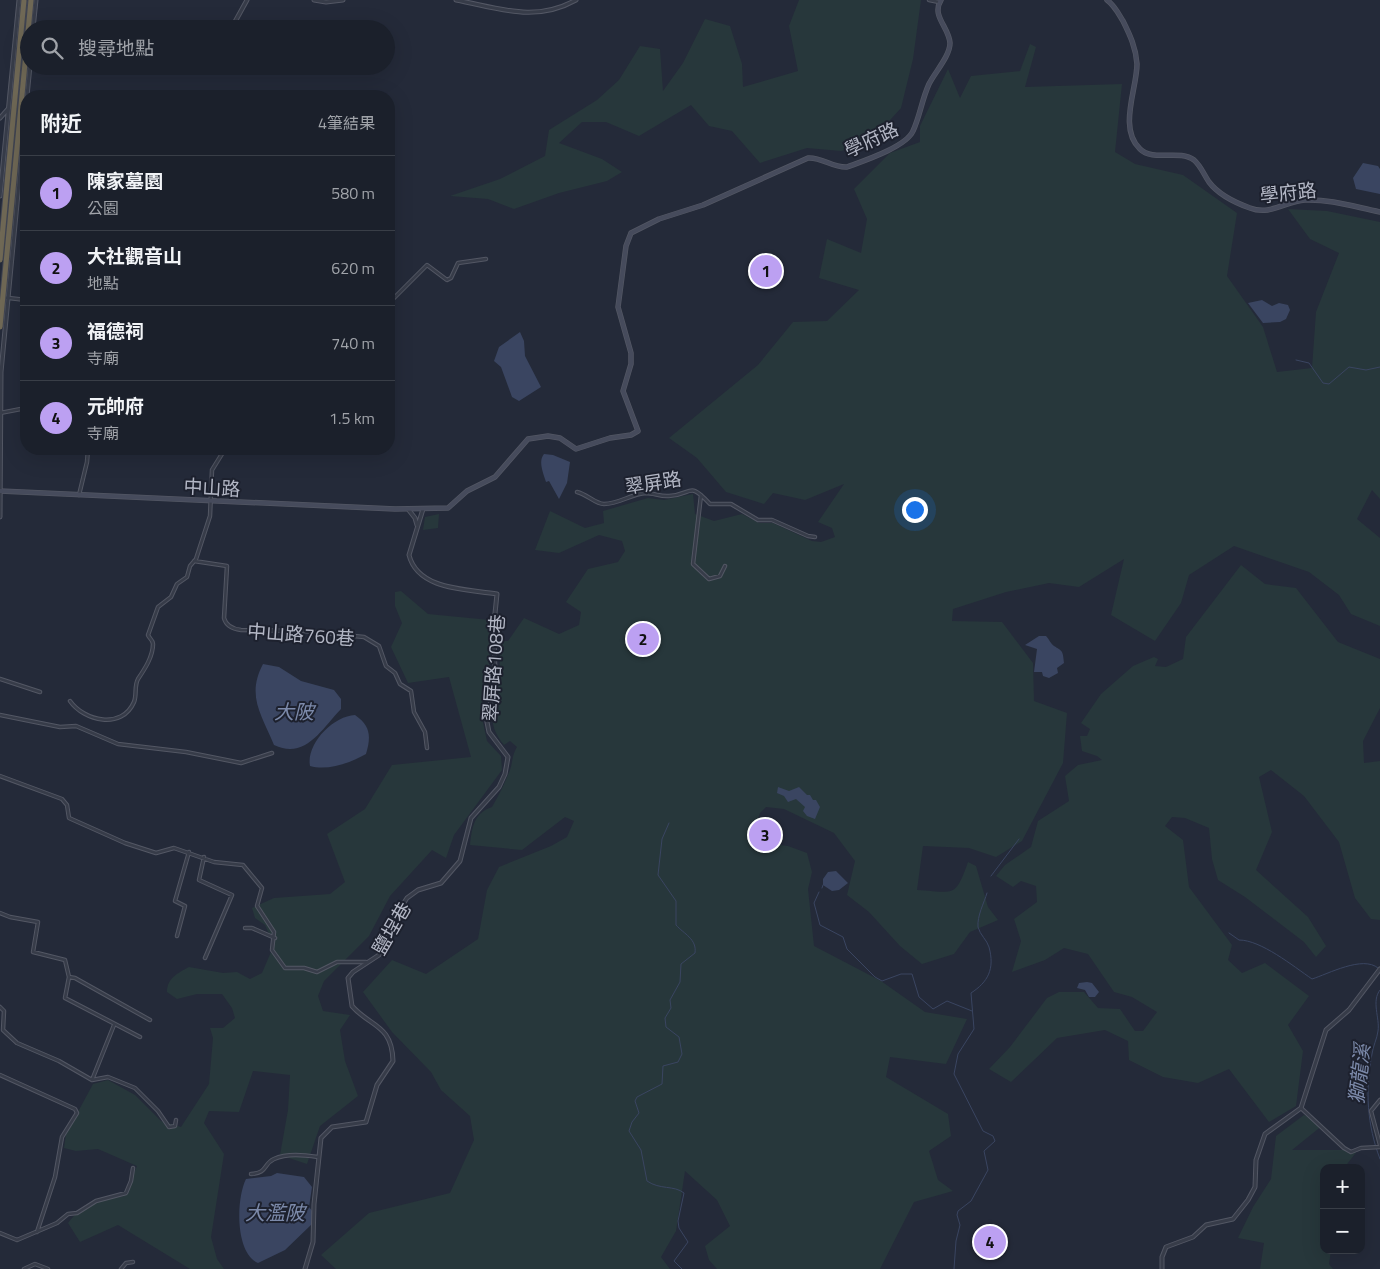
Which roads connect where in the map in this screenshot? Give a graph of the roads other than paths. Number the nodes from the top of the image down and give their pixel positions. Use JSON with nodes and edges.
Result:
{"nodes":[{"id":1,"x":19,"y":0,"type":"edge"},
{"id":2,"x":24,"y":0,"type":"edge"},
{"id":3,"x":31,"y":0,"type":"edge"},
{"id":4,"x":36,"y":0,"type":"edge"},
{"id":5,"x":247,"y":0,"type":"edge"},
{"id":6,"x":314,"y":0,"type":"edge"},
{"id":7,"x":343,"y":0,"type":"edge"},
{"id":8,"x":456,"y":0,"type":"edge"},
{"id":9,"x":576,"y":0,"type":"edge"},
{"id":10,"x":929,"y":0,"type":"edge"},
{"id":11,"x":1107,"y":0,"type":"edge"},
{"id":12,"x":940,"y":1,"type":"edge"},
{"id":13,"x":22,"y":20,"type":"edge"},
{"id":14,"x":29,"y":20,"type":"edge"},
{"id":15,"x":34,"y":20,"type":"edge"},
{"id":16,"x":236,"y":20,"type":"edge"},
{"id":17,"x":20,"y":43,"type":"edge"},
{"id":18,"x":24,"y":75,"type":"tunnel mouth"},
{"id":19,"x":29,"y":75,"type":"tunnel mouth"},
{"id":20,"x":22,"y":90,"type":"edge"},
{"id":21,"x":28,"y":90,"type":"edge"},
{"id":22,"x":8,"y":108,"type":"junction"},
{"id":23,"x":20,"y":116,"type":"edge"},
{"id":24,"x":0,"y":118,"type":"edge"},
{"id":25,"x":20,"y":172,"type":"edge"},
{"id":26,"x":0,"y":196,"type":"edge"},
{"id":27,"x":1380,"y":212,"type":"edge"},
{"id":28,"x":486,"y":259,"type":"dead end"},
{"id":29,"x":0,"y":260,"type":"edge"},
{"id":30,"x":0,"y":297,"type":"edge"},
{"id":31,"x":8,"y":298,"type":"junction"},
{"id":32,"x":395,"y":298,"type":"edge"},
{"id":33,"x":20,"y":299,"type":"edge"},
{"id":34,"x":0,"y":327,"type":"edge"},
{"id":35,"x":20,"y":409,"type":"edge"},
{"id":36,"x":1,"y":413,"type":"edge"},
{"id":37,"x":88,"y":455,"type":"edge"},
{"id":38,"x":221,"y":455,"type":"edge"},
{"id":39,"x":1,"y":491,"type":"edge"},
{"id":40,"x":577,"y":492,"type":"dead end"},
{"id":41,"x":78,"y":495,"type":"junction"},
{"id":42,"x":701,"y":495,"type":"junction"},
{"id":43,"x":210,"y":501,"type":"junction"},
{"id":44,"x":408,"y":509,"type":"junction"},
{"id":45,"x":423,"y":509,"type":"junction"},
{"id":46,"x":0,"y":517,"type":"edge"},
{"id":47,"x":418,"y":528,"type":"junction"},
{"id":48,"x":814,"y":537,"type":"dead end"},
{"id":49,"x":194,"y":561,"type":"junction"},
{"id":50,"x":725,"y":566,"type":"dead end"},
{"id":51,"x":0,"y":679,"type":"edge"},
{"id":52,"x":40,"y":692,"type":"dead end"},
{"id":53,"x":70,"y":701,"type":"dead end"},
{"id":54,"x":0,"y":715,"type":"edge"},
{"id":55,"x":495,"y":741,"type":"joint"},
{"id":56,"x":427,"y":748,"type":"dead end"},
{"id":57,"x":272,"y":753,"type":"dead end"},
{"id":58,"x":0,"y":776,"type":"edge"},
{"id":59,"x":190,"y":852,"type":"junction"},
{"id":60,"x":204,"y":857,"type":"junction"},
{"id":61,"x":0,"y":913,"type":"edge"},
{"id":62,"x":245,"y":928,"type":"dead end"},
{"id":63,"x":177,"y":936,"type":"dead end"},
{"id":64,"x":275,"y":938,"type":"junction"},
{"id":65,"x":205,"y":958,"type":"dead end"},
{"id":66,"x":366,"y":965,"type":"junction"},
{"id":67,"x":1380,"y":970,"type":"edge"},
{"id":68,"x":69,"y":977,"type":"junction"},
{"id":69,"x":0,"y":1007,"type":"edge"},
{"id":70,"x":150,"y":1020,"type":"dead end"},
{"id":71,"x":114,"y":1025,"type":"junction"},
{"id":72,"x":140,"y":1037,"type":"dead end"},
{"id":73,"x":0,"y":1075,"type":"edge"},
{"id":74,"x":92,"y":1080,"type":"junction"},
{"id":75,"x":1380,"y":1100,"type":"edge"},
{"id":76,"x":1301,"y":1108,"type":"junction"},
{"id":77,"x":176,"y":1120,"type":"dead end"},
{"id":78,"x":1379,"y":1146,"type":"edge"},
{"id":79,"x":318,"y":1157,"type":"junction"},
{"id":80,"x":133,"y":1168,"type":"dead end"},
{"id":81,"x":251,"y":1174,"type":"dead end"},
{"id":82,"x":37,"y":1232,"type":"junction"},
{"id":83,"x":0,"y":1233,"type":"edge"},
{"id":84,"x":133,"y":1262,"type":"dead end"},
{"id":85,"x":24,"y":1269,"type":"edge"},
{"id":86,"x":48,"y":1269,"type":"edge"},
{"id":87,"x":121,"y":1269,"type":"edge"},
{"id":88,"x":304,"y":1269,"type":"edge"},
{"id":89,"x":1162,"y":1269,"type":"edge"}],
"edges":[{"from":1,"to":22,"type":"street"},
{"from":2,"to":13,"type":"highway","bridge":true},
{"from":3,"to":14,"type":"highway","bridge":true},
{"from":4,"to":15,"type":"street"},
{"from":5,"to":16,"type":"street"},
{"from":6,"to":7,"type":"street"},
{"from":8,"to":9,"type":"street"},
{"from":10,"to":12,"type":"street"},
{"from":11,"to":27,"type":"main road","name":"學府路"},
{"from":12,"to":45,"type":"main road","name":"學府路"},
{"from":17,"to":29,"type":"highway","bridge":true},
{"from":18,"to":20,"type":"highway","bridge":true},
{"from":19,"to":21,"type":"street"},
{"from":22,"to":24,"type":"street"},
{"from":22,"to":26,"type":"street"},
{"from":23,"to":34,"type":"highway","bridge":true},
{"from":25,"to":31,"type":"street"},
{"from":28,"to":32,"type":"street"},
{"from":30,"to":31,"type":"street"},
{"from":31,"to":33,"type":"street"},
{"from":31,"to":36,"type":"street"},
{"from":35,"to":36,"type":"street"},
{"from":36,"to":39,"type":"street"},
{"from":37,"to":41,"type":"street"},
{"from":38,"to":43,"type":"street"},
{"from":39,"to":41,"type":"main road","name":"中山路"},
{"from":39,"to":46,"type":"street"},
{"from":40,"to":42,"type":"street","name":"翠屏路"},
{"from":41,"to":43,"type":"main road","name":"中山路"},
{"from":42,"to":48,"type":"street","name":"翠屏路"},
{"from":42,"to":50,"type":"street"},
{"from":43,"to":44,"type":"main road","name":"中山路"},
{"from":43,"to":49,"type":"street"},
{"from":44,"to":45,"type":"main road","name":"中山路"},
{"from":44,"to":47,"type":"street"},
{"from":45,"to":47,"type":"street","name":"翠屏路108巷"},
{"from":47,"to":55,"type":"street","name":"翠屏路108巷"},
{"from":49,"to":53,"type":"street"},
{"from":49,"to":56,"type":"street","name":"中山路760巷"},
{"from":51,"to":52,"type":"street"},
{"from":54,"to":57,"type":"street"},
{"from":55,"to":66,"type":"street","name":"鹽埕巷"},
{"from":58,"to":59,"type":"street"},
{"from":59,"to":60,"type":"street"},
{"from":59,"to":63,"type":"street"},
{"from":60,"to":64,"type":"street"},
{"from":60,"to":65,"type":"street"},
{"from":61,"to":68,"type":"street"},
{"from":62,"to":64,"type":"street"},
{"from":64,"to":66,"type":"street"},
{"from":66,"to":79,"type":"street","name":"鹽埕巷"},
{"from":67,"to":76,"type":"street"},
{"from":68,"to":70,"type":"street"},
{"from":68,"to":71,"type":"street"},
{"from":69,"to":74,"type":"street"},
{"from":71,"to":72,"type":"street"},
{"from":71,"to":74,"type":"street"},
{"from":73,"to":82,"type":"street"},
{"from":74,"to":77,"type":"street"},
{"from":75,"to":78,"type":"street"},
{"from":76,"to":78,"type":"street"},
{"from":76,"to":89,"type":"street"},
{"from":79,"to":81,"type":"street"},
{"from":79,"to":88,"type":"street","name":"鹽埕巷"},
{"from":80,"to":82,"type":"street"},
{"from":82,"to":83,"type":"street"},
{"from":84,"to":87,"type":"street"},
{"from":85,"to":86,"type":"street"}]}
